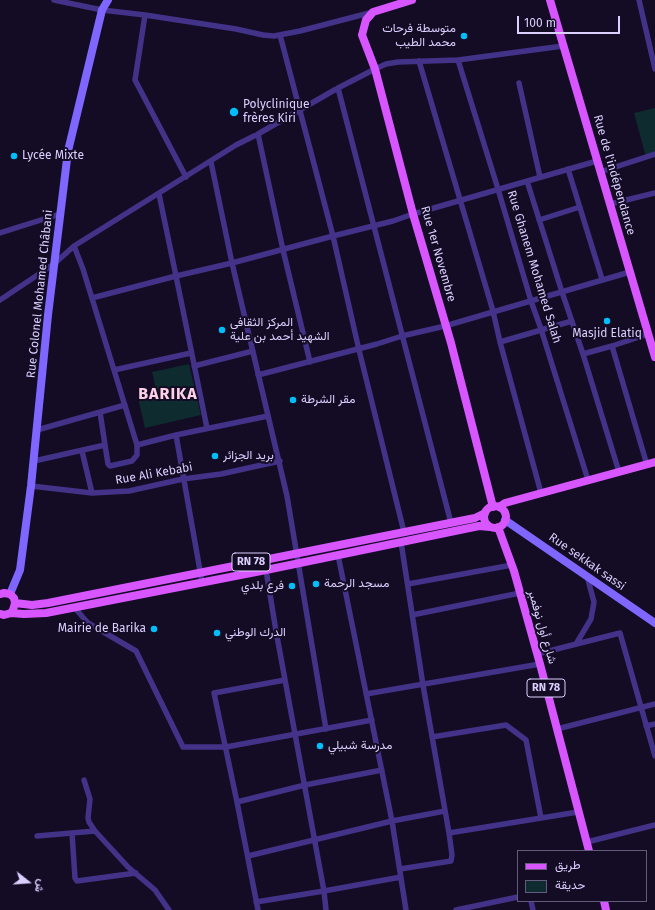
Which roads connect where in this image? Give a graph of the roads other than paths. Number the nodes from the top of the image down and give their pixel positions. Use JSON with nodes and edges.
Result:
{"nodes":[{"id":1,"x":54,"y":0,"type":"edge"},
{"id":2,"x":108,"y":0,"type":"edge"},
{"id":3,"x":412,"y":0,"type":"edge"},
{"id":4,"x":550,"y":0,"type":"edge"},
{"id":5,"x":639,"y":0,"type":"edge"},
{"id":6,"x":393,"y":2,"type":"edge"},
{"id":7,"x":102,"y":10,"type":"junction"},
{"id":8,"x":373,"y":12,"type":"junction"},
{"id":9,"x":145,"y":15,"type":"junction"},
{"id":10,"x":280,"y":35,"type":"junction"},
{"id":11,"x":563,"y":46,"type":"junction"},
{"id":12,"x":458,"y":60,"type":"junction"},
{"id":13,"x":419,"y":61,"type":"junction"},
{"id":14,"x":375,"y":69,"type":"junction"},
{"id":15,"x":655,"y":69,"type":"edge"},
{"id":16,"x":518,"y":83,"type":"dead end"},
{"id":17,"x":338,"y":88,"type":"junction"},
{"id":18,"x":300,"y":111,"type":"junction"},
{"id":19,"x":258,"y":134,"type":"junction"},
{"id":20,"x":655,"y":154,"type":"edge"},
{"id":21,"x":597,"y":161,"type":"junction"},
{"id":22,"x":211,"y":162,"type":"junction"},
{"id":23,"x":568,"y":169,"type":"junction"},
{"id":24,"x":600,"y":172,"type":"junction"},
{"id":25,"x":186,"y":177,"type":"junction"},
{"id":26,"x":540,"y":177,"type":"junction"},
{"id":27,"x":528,"y":181,"type":"junction"},
{"id":28,"x":498,"y":189,"type":"junction"},
{"id":29,"x":655,"y":193,"type":"edge"},
{"id":30,"x":159,"y":194,"type":"junction"},
{"id":31,"x":461,"y":200,"type":"junction"},
{"id":32,"x":610,"y":204,"type":"junction"},
{"id":33,"x":580,"y":207,"type":"junction"},
{"id":34,"x":60,"y":214,"type":"junction"},
{"id":35,"x":413,"y":214,"type":"junction"},
{"id":36,"x":539,"y":220,"type":"junction"},
{"id":37,"x":374,"y":226,"type":"junction"},
{"id":38,"x":0,"y":234,"type":"edge"},
{"id":39,"x":333,"y":236,"type":"junction"},
{"id":40,"x":74,"y":246,"type":"junction"},
{"id":41,"x":283,"y":250,"type":"junction"},
{"id":42,"x":232,"y":263,"type":"junction"},
{"id":43,"x":54,"y":264,"type":"junction"},
{"id":44,"x":630,"y":272,"type":"junction"},
{"id":45,"x":176,"y":276,"type":"junction"},
{"id":46,"x":602,"y":279,"type":"junction"},
{"id":47,"x":562,"y":292,"type":"junction"},
{"id":48,"x":92,"y":298,"type":"junction"},
{"id":49,"x":0,"y":300,"type":"edge"},
{"id":50,"x":531,"y":301,"type":"junction"},
{"id":51,"x":493,"y":311,"type":"junction"},
{"id":52,"x":572,"y":321,"type":"junction"},
{"id":53,"x":445,"y":326,"type":"junction"},
{"id":54,"x":541,"y":329,"type":"junction"},
{"id":55,"x":648,"y":334,"type":"junction"},
{"id":56,"x":402,"y":336,"type":"junction"},
{"id":57,"x":500,"y":342,"type":"junction"},
{"id":58,"x":612,"y":346,"type":"junction"},
{"id":59,"x":359,"y":350,"type":"junction"},
{"id":60,"x":253,"y":351,"type":"junction"},
{"id":61,"x":191,"y":353,"type":"junction"},
{"id":62,"x":583,"y":354,"type":"junction"},
{"id":63,"x":655,"y":357,"type":"edge"},
{"id":64,"x":310,"y":362,"type":"junction"},
{"id":65,"x":194,"y":366,"type":"junction"},
{"id":66,"x":114,"y":370,"type":"junction"},
{"id":67,"x":258,"y":374,"type":"junction"},
{"id":68,"x":125,"y":405,"type":"junction"},
{"id":69,"x":100,"y":412,"type":"junction"},
{"id":70,"x":268,"y":416,"type":"junction"},
{"id":71,"x":207,"y":428,"type":"junction"},
{"id":72,"x":37,"y":430,"type":"junction"},
{"id":73,"x":176,"y":435,"type":"junction"},
{"id":74,"x":105,"y":445,"type":"junction"},
{"id":75,"x":137,"y":445,"type":"junction"},
{"id":76,"x":82,"y":451,"type":"junction"},
{"id":77,"x":34,"y":461,"type":"junction"},
{"id":78,"x":280,"y":461,"type":"junction"},
{"id":79,"x":651,"y":464,"type":"edge"},
{"id":80,"x":618,"y":472,"type":"junction"},
{"id":81,"x":183,"y":479,"type":"junction"},
{"id":82,"x":588,"y":480,"type":"junction"},
{"id":83,"x":31,"y":486,"type":"junction"},
{"id":84,"x":92,"y":493,"type":"junction"},
{"id":85,"x":541,"y":493,"type":"junction"},
{"id":86,"x":496,"y":507,"type":"junction"},
{"id":87,"x":485,"y":513,"type":"junction"},
{"id":88,"x":505,"y":520,"type":"junction"},
{"id":89,"x":451,"y":523,"type":"junction"},
{"id":90,"x":494,"y":527,"type":"junction"},
{"id":91,"x":404,"y":532,"type":"junction"},
{"id":92,"x":401,"y":542,"type":"junction"},
{"id":93,"x":296,"y":553,"type":"junction"},
{"id":94,"x":338,"y":555,"type":"junction"},
{"id":95,"x":298,"y":563,"type":"junction"},
{"id":96,"x":512,"y":565,"type":"junction"},
{"id":97,"x":266,"y":570,"type":"junction"},
{"id":98,"x":200,"y":573,"type":"junction"},
{"id":99,"x":587,"y":576,"type":"junction"},
{"id":100,"x":202,"y":582,"type":"junction"},
{"id":101,"x":408,"y":584,"type":"junction"},
{"id":102,"x":0,"y":593,"type":"edge"},
{"id":103,"x":520,"y":593,"type":"junction"},
{"id":104,"x":10,"y":594,"type":"junction"},
{"id":105,"x":15,"y":603,"type":"junction"},
{"id":106,"x":74,"y":607,"type":"junction"},
{"id":107,"x":11,"y":612,"type":"junction"},
{"id":108,"x":0,"y":614,"type":"edge"},
{"id":109,"x":412,"y":615,"type":"junction"},
{"id":110,"x":655,"y":623,"type":"edge"},
{"id":111,"x":576,"y":644,"type":"junction"},
{"id":112,"x":537,"y":654,"type":"junction"},
{"id":113,"x":540,"y":664,"type":"junction"},
{"id":114,"x":285,"y":680,"type":"junction"},
{"id":115,"x":423,"y":686,"type":"junction"},
{"id":116,"x":366,"y":694,"type":"junction"},
{"id":117,"x":655,"y":704,"type":"edge"},
{"id":118,"x":640,"y":708,"type":"junction"},
{"id":119,"x":372,"y":720,"type":"junction"},
{"id":120,"x":655,"y":724,"type":"edge"},
{"id":121,"x":646,"y":726,"type":"junction"},
{"id":122,"x":326,"y":729,"type":"junction"},
{"id":123,"x":557,"y":729,"type":"junction"},
{"id":124,"x":295,"y":735,"type":"junction"},
{"id":125,"x":432,"y":737,"type":"junction"},
{"id":126,"x":226,"y":747,"type":"junction"},
{"id":127,"x":655,"y":756,"type":"edge"},
{"id":128,"x":382,"y":770,"type":"junction"},
{"id":129,"x":84,"y":780,"type":"dead end"},
{"id":130,"x":305,"y":786,"type":"junction"},
{"id":131,"x":237,"y":802,"type":"junction"},
{"id":132,"x":445,"y":811,"type":"junction"},
{"id":133,"x":578,"y":812,"type":"junction"},
{"id":134,"x":541,"y":818,"type":"junction"},
{"id":135,"x":392,"y":821,"type":"junction"},
{"id":136,"x":655,"y":825,"type":"edge"},
{"id":137,"x":95,"y":831,"type":"junction"},
{"id":138,"x":72,"y":833,"type":"junction"},
{"id":139,"x":449,"y":833,"type":"junction"},
{"id":140,"x":37,"y":836,"type":"dead end"},
{"id":141,"x":315,"y":839,"type":"junction"},
{"id":142,"x":587,"y":842,"type":"junction"},
{"id":143,"x":589,"y":850,"type":"edge"},
{"id":144,"x":248,"y":856,"type":"junction"},
{"id":145,"x":400,"y":869,"type":"junction"},
{"id":146,"x":136,"y":873,"type":"junction"},
{"id":147,"x":401,"y":877,"type":"junction"},
{"id":148,"x":324,"y":891,"type":"junction"},
{"id":149,"x":517,"y":897,"type":"edge"},
{"id":150,"x":256,"y":902,"type":"junction"},
{"id":151,"x":169,"y":910,"type":"edge"},
{"id":152,"x":258,"y":910,"type":"edge"},
{"id":153,"x":326,"y":910,"type":"edge"},
{"id":154,"x":406,"y":910,"type":"edge"},
{"id":155,"x":456,"y":910,"type":"edge"}],
"edges":[{"from":1,"to":7,"type":"street"},
{"from":2,"to":7,"type":"main road","name":"Rue Colonel Mohamed Châbani"},
{"from":3,"to":6,"type":"main road"},
{"from":4,"to":11,"type":"main road","name":"Rue de l'indépendance"},
{"from":5,"to":15,"type":"street"},
{"from":6,"to":8,"type":"main road"},
{"from":7,"to":9,"type":"street"},
{"from":7,"to":34,"type":"main road","name":"Rue Colonel Mohamed Châbani"},
{"from":8,"to":10,"type":"street"},
{"from":8,"to":14,"type":"main road","name":"Rue 1er Novembre"},
{"from":9,"to":10,"type":"street"},
{"from":9,"to":25,"type":"street"},
{"from":10,"to":18,"type":"street"},
{"from":11,"to":12,"type":"street"},
{"from":11,"to":21,"type":"main road","name":"Rue de l'indépendance"},
{"from":12,"to":13,"type":"street"},
{"from":12,"to":28,"type":"street","name":"Rue Ghanem Mohamed Salah"},
{"from":13,"to":14,"type":"street"},
{"from":13,"to":31,"type":"street"},
{"from":14,"to":17,"type":"street"},
{"from":14,"to":35,"type":"main road","name":"Rue 1er Novembre"},
{"from":16,"to":26,"type":"street"},
{"from":17,"to":18,"type":"street"},
{"from":17,"to":37,"type":"street"},
{"from":18,"to":19,"type":"street"},
{"from":18,"to":39,"type":"street"},
{"from":19,"to":22,"type":"street"},
{"from":19,"to":41,"type":"street"},
{"from":20,"to":24,"type":"street"},
{"from":21,"to":23,"type":"street"},
{"from":21,"to":24,"type":"main road","name":"Rue de l'indépendance"},
{"from":22,"to":25,"type":"street"},
{"from":22,"to":42,"type":"street"},
{"from":23,"to":26,"type":"street"},
{"from":23,"to":33,"type":"street"},
{"from":24,"to":32,"type":"main road","name":"Rue de l'indépendance"},
{"from":25,"to":30,"type":"street"},
{"from":26,"to":27,"type":"street"},
{"from":27,"to":28,"type":"street"},
{"from":27,"to":36,"type":"street"},
{"from":28,"to":31,"type":"street"},
{"from":28,"to":50,"type":"street","name":"Rue Ghanem Mohamed Salah"},
{"from":29,"to":32,"type":"street"},
{"from":30,"to":40,"type":"street"},
{"from":30,"to":45,"type":"street"},
{"from":31,"to":35,"type":"street"},
{"from":31,"to":51,"type":"street"},
{"from":32,"to":44,"type":"main road","name":"Rue de l'indépendance"},
{"from":33,"to":36,"type":"street"},
{"from":33,"to":46,"type":"street"},
{"from":34,"to":38,"type":"street"},
{"from":34,"to":43,"type":"main road","name":"Rue Colonel Mohamed Châbani"},
{"from":35,"to":37,"type":"street"},
{"from":35,"to":53,"type":"main road","name":"Rue 1er Novembre"},
{"from":36,"to":47,"type":"street"},
{"from":37,"to":39,"type":"street"},
{"from":37,"to":56,"type":"street"},
{"from":39,"to":41,"type":"street"},
{"from":39,"to":59,"type":"street"},
{"from":40,"to":43,"type":"street"},
{"from":40,"to":48,"type":"street"},
{"from":41,"to":42,"type":"street"},
{"from":41,"to":64,"type":"street"},
{"from":42,"to":45,"type":"street"},
{"from":42,"to":60,"type":"street"},
{"from":43,"to":49,"type":"street"},
{"from":43,"to":72,"type":"main road","name":"Rue Colonel Mohamed Châbani"},
{"from":44,"to":46,"type":"street"},
{"from":44,"to":55,"type":"main road","name":"Rue de l'indépendance"},
{"from":45,"to":48,"type":"street"},
{"from":45,"to":61,"type":"street"},
{"from":46,"to":47,"type":"street"},
{"from":47,"to":50,"type":"street"},
{"from":47,"to":52,"type":"street"},
{"from":48,"to":66,"type":"street"},
{"from":50,"to":51,"type":"street"},
{"from":50,"to":54,"type":"street","name":"Rue Ghanem Mohamed Salah"},
{"from":51,"to":53,"type":"street"},
{"from":51,"to":57,"type":"street"},
{"from":52,"to":54,"type":"street"},
{"from":52,"to":62,"type":"street"},
{"from":53,"to":56,"type":"street"},
{"from":53,"to":86,"type":"main road","name":"Rue 1er Novembre"},
{"from":54,"to":57,"type":"street"},
{"from":54,"to":82,"type":"street","name":"Rue Ghanem Mohamed Salah"},
{"from":55,"to":58,"type":"street"},
{"from":55,"to":63,"type":"main road","name":"Rue de l'indépendance"},
{"from":56,"to":59,"type":"street"},
{"from":56,"to":89,"type":"street"},
{"from":57,"to":85,"type":"street"},
{"from":58,"to":62,"type":"street"},
{"from":58,"to":79,"type":"street"},
{"from":59,"to":64,"type":"street"},
{"from":59,"to":91,"type":"street"},
{"from":60,"to":65,"type":"street"},
{"from":60,"to":67,"type":"street"},
{"from":61,"to":65,"type":"street"},
{"from":61,"to":66,"type":"street"},
{"from":62,"to":80,"type":"street"},
{"from":64,"to":67,"type":"street"},
{"from":65,"to":71,"type":"street"},
{"from":66,"to":68,"type":"street"},
{"from":67,"to":70,"type":"street"},
{"from":68,"to":69,"type":"street"},
{"from":68,"to":75,"type":"street"},
{"from":69,"to":72,"type":"street"},
{"from":69,"to":74,"type":"street"},
{"from":70,"to":71,"type":"street"},
{"from":70,"to":78,"type":"street"},
{"from":71,"to":73,"type":"street"},
{"from":72,"to":77,"type":"main road","name":"Rue Colonel Mohamed Châbani"},
{"from":73,"to":75,"type":"street"},
{"from":73,"to":81,"type":"street"},
{"from":74,"to":75,"type":"street"},
{"from":74,"to":76,"type":"street"},
{"from":76,"to":77,"type":"street"},
{"from":76,"to":84,"type":"street"},
{"from":77,"to":83,"type":"main road","name":"Rue Colonel Mohamed Châbani"},
{"from":78,"to":81,"type":"street","name":"Rue Ali Kebabi"},
{"from":78,"to":93,"type":"street"},
{"from":79,"to":80,"type":"main road"},
{"from":80,"to":82,"type":"main road"},
{"from":81,"to":84,"type":"street","name":"Rue Ali Kebabi"},
{"from":81,"to":98,"type":"street"},
{"from":82,"to":85,"type":"main road"},
{"from":83,"to":84,"type":"street","name":"Rue Ali Kebabi"},
{"from":83,"to":104,"type":"main road","name":"Rue Colonel Mohamed Châbani"},
{"from":85,"to":86,"type":"main road"},
{"from":86,"to":87,"type":"main road"},
{"from":86,"to":88,"type":"main road"},
{"from":87,"to":89,"type":"main road","number":"RN 78"},
{"from":87,"to":90,"type":"main road"},
{"from":88,"to":90,"type":"main road"},
{"from":88,"to":99,"type":"main road","name":"Rue sekkak sassi"},
{"from":89,"to":91,"type":"main road","number":"RN 78"},
{"from":90,"to":92,"type":"main road"},
{"from":90,"to":96,"type":"main road","name":"شارع أول نوفمبر","number":"RN 78"},
{"from":91,"to":93,"type":"main road","number":"RN 78"},
{"from":92,"to":94,"type":"main road"},
{"from":92,"to":101,"type":"street"},
{"from":93,"to":95,"type":"street"},
{"from":93,"to":98,"type":"main road","number":"RN 78"},
{"from":94,"to":95,"type":"main road"},
{"from":94,"to":116,"type":"street"},
{"from":95,"to":97,"type":"main road"},
{"from":95,"to":122,"type":"street"},
{"from":96,"to":101,"type":"street"},
{"from":96,"to":103,"type":"main road","name":"شارع أول نوفمبر","number":"RN 78"},
{"from":97,"to":100,"type":"main road"},
{"from":97,"to":114,"type":"street"},
{"from":98,"to":100,"type":"street"},
{"from":98,"to":105,"type":"main road","number":"RN 78"},
{"from":99,"to":110,"type":"main road","name":"Rue sekkak sassi"},
{"from":99,"to":111,"type":"street"},
{"from":100,"to":106,"type":"main road"},
{"from":101,"to":109,"type":"street"},
{"from":102,"to":104,"type":"main road"},
{"from":103,"to":109,"type":"street"},
{"from":103,"to":112,"type":"main road","name":"شارع أول نوفمبر","number":"RN 78"},
{"from":104,"to":105,"type":"main road"},
{"from":105,"to":107,"type":"main road"},
{"from":106,"to":107,"type":"main road"},
{"from":106,"to":126,"type":"street"},
{"from":107,"to":108,"type":"main road"},
{"from":109,"to":115,"type":"street"},
{"from":111,"to":112,"type":"street"},
{"from":111,"to":118,"type":"street"},
{"from":112,"to":113,"type":"main road","name":"شارع أول نوفمبر","number":"RN 78"},
{"from":113,"to":115,"type":"street"},
{"from":113,"to":123,"type":"main road","name":"شارع أول نوفمبر","number":"RN 78"},
{"from":114,"to":124,"type":"street"},
{"from":114,"to":126,"type":"street"},
{"from":115,"to":116,"type":"street"},
{"from":115,"to":125,"type":"street"},
{"from":116,"to":119,"type":"street"},
{"from":117,"to":118,"type":"street"},
{"from":118,"to":121,"type":"street"},
{"from":118,"to":123,"type":"street"},
{"from":119,"to":122,"type":"street"},
{"from":119,"to":128,"type":"street"},
{"from":120,"to":121,"type":"street"},
{"from":121,"to":127,"type":"street"},
{"from":122,"to":124,"type":"street"},
{"from":123,"to":133,"type":"main road","name":"شارع أول نوفمبر","number":"RN 78"},
{"from":124,"to":126,"type":"street"},
{"from":124,"to":130,"type":"street"},
{"from":125,"to":132,"type":"street"},
{"from":125,"to":134,"type":"street"},
{"from":126,"to":131,"type":"street"},
{"from":128,"to":130,"type":"street"},
{"from":128,"to":135,"type":"street"},
{"from":129,"to":137,"type":"street"},
{"from":130,"to":131,"type":"street"},
{"from":130,"to":141,"type":"street"},
{"from":131,"to":144,"type":"street"},
{"from":132,"to":135,"type":"street"},
{"from":132,"to":139,"type":"street"},
{"from":133,"to":134,"type":"street"},
{"from":133,"to":142,"type":"main road","name":"شارع أول نوفمبر","number":"RN 78"},
{"from":134,"to":139,"type":"street"},
{"from":135,"to":141,"type":"street"},
{"from":135,"to":145,"type":"street"},
{"from":136,"to":142,"type":"street"},
{"from":137,"to":138,"type":"street"},
{"from":137,"to":146,"type":"street"},
{"from":138,"to":140,"type":"street"},
{"from":138,"to":146,"type":"street"},
{"from":139,"to":145,"type":"street"},
{"from":141,"to":144,"type":"street"},
{"from":141,"to":148,"type":"street"},
{"from":142,"to":143,"type":"main road","name":"شارع أول نوفمبر","number":"RN 78"},
{"from":144,"to":150,"type":"street"},
{"from":145,"to":147,"type":"street"},
{"from":146,"to":151,"type":"street"},
{"from":147,"to":148,"type":"street"},
{"from":147,"to":154,"type":"street"},
{"from":148,"to":150,"type":"street"},
{"from":148,"to":153,"type":"street"},
{"from":149,"to":155,"type":"street"},
{"from":150,"to":152,"type":"street"}]}
